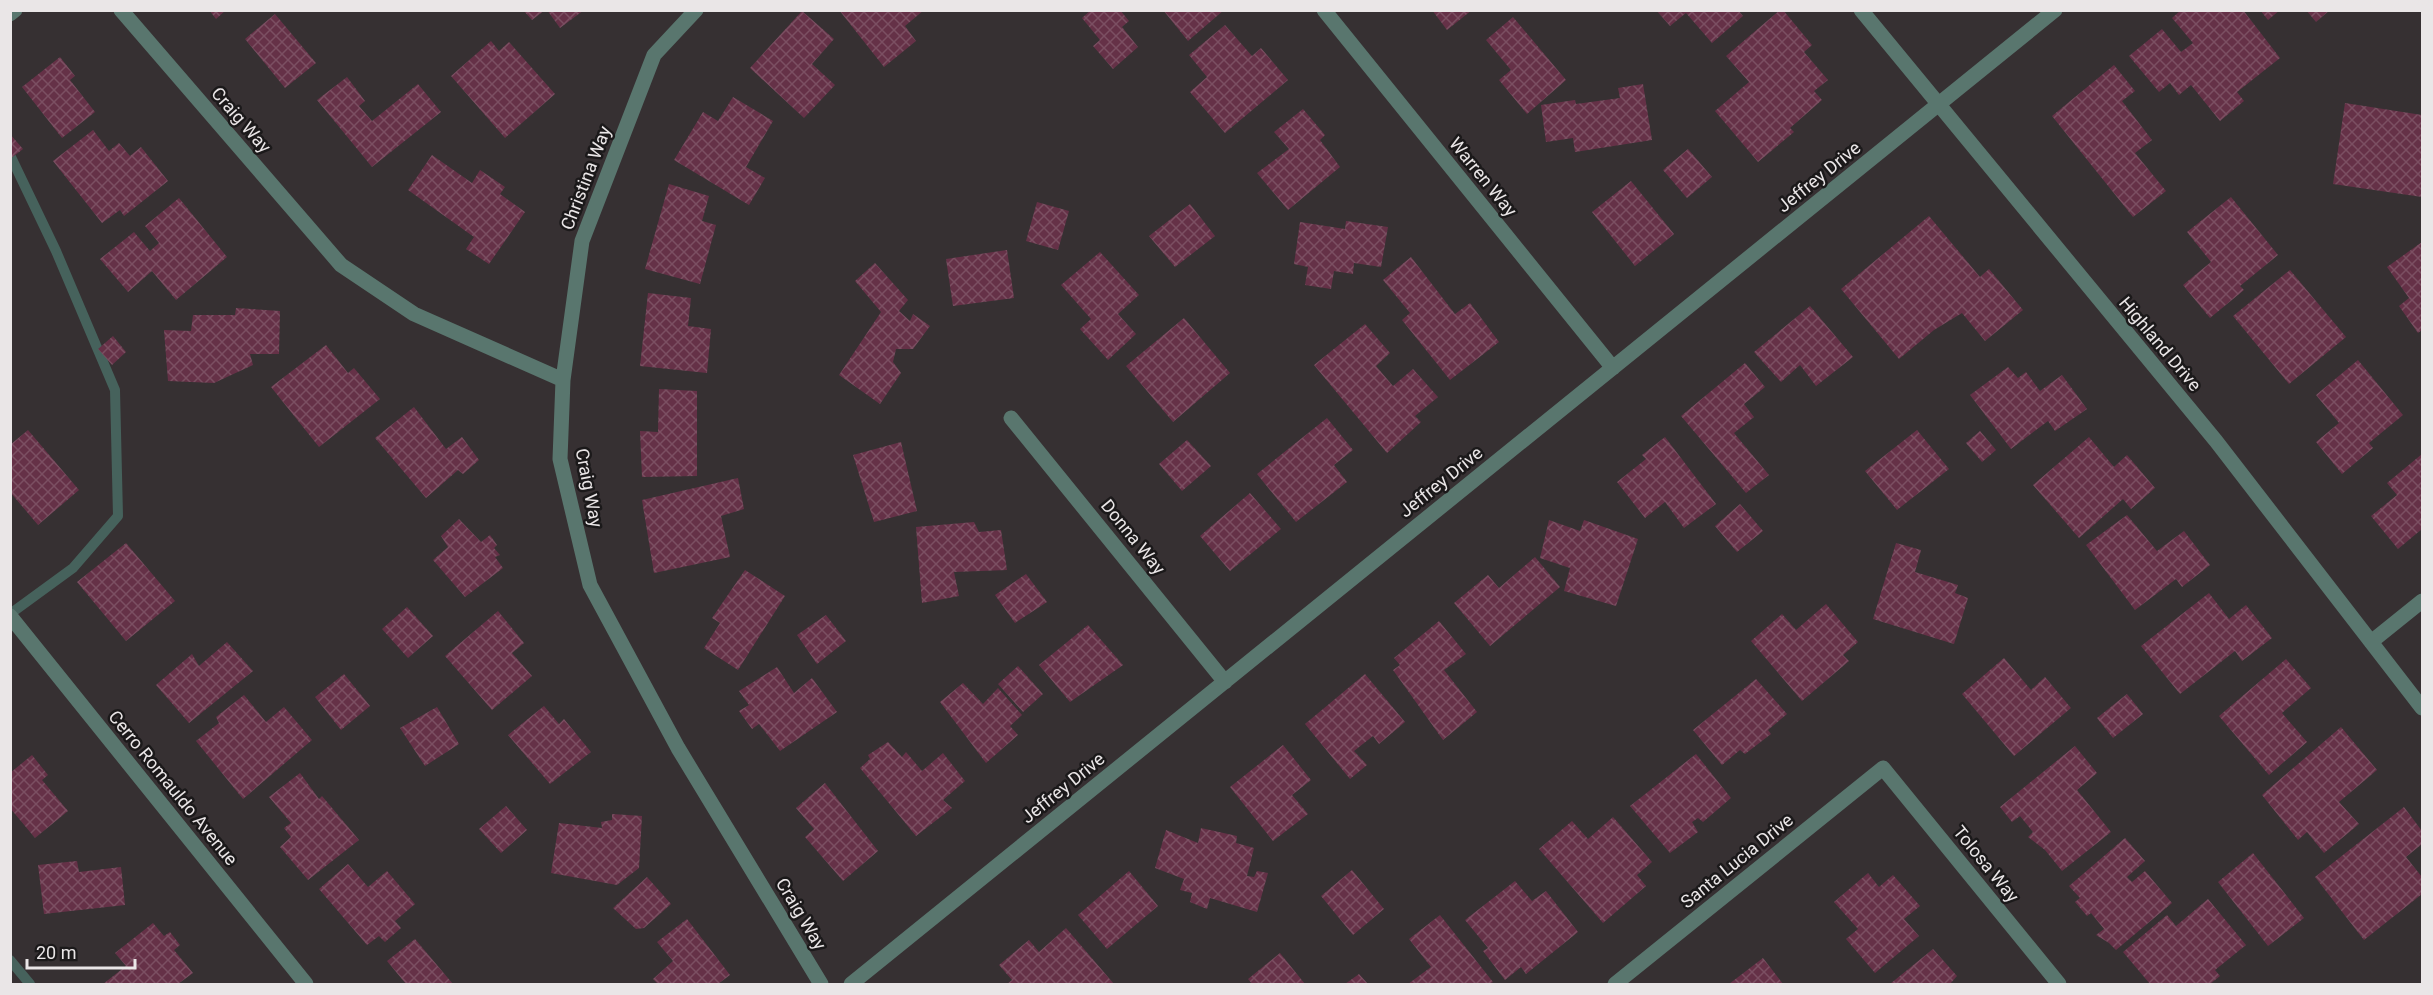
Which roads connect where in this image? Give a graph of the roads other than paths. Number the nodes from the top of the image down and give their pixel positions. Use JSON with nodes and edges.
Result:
{"nodes":[{"id":1,"x":15,"y":10,"type":"edge"},
{"id":2,"x":121,"y":10,"type":"edge"},
{"id":3,"x":696,"y":10,"type":"edge"},
{"id":4,"x":1323,"y":10,"type":"edge"},
{"id":5,"x":1861,"y":10,"type":"edge"},
{"id":6,"x":2055,"y":10,"type":"edge"},
{"id":7,"x":10,"y":14,"type":"edge"},
{"id":8,"x":1938,"y":105,"type":"junction"},
{"id":9,"x":1613,"y":368,"type":"junction"},
{"id":10,"x":563,"y":380,"type":"junction"},
{"id":11,"x":1011,"y":418,"type":"dead end"},
{"id":12,"x":2422,"y":601,"type":"edge"},
{"id":13,"x":10,"y":616,"type":"edge"},
{"id":14,"x":2371,"y":642,"type":"junction"},
{"id":15,"x":1225,"y":682,"type":"junction"},
{"id":16,"x":2422,"y":708,"type":"edge"},
{"id":17,"x":1884,"y":768,"type":"joint"},
{"id":18,"x":306,"y":984,"type":"edge"},
{"id":19,"x":821,"y":984,"type":"edge"},
{"id":20,"x":851,"y":984,"type":"edge"},
{"id":21,"x":1615,"y":984,"type":"edge"},
{"id":22,"x":2058,"y":984,"type":"edge"}],
"edges":[{"from":1,"to":7,"type":"street"},
{"from":2,"to":10,"type":"street","name":"Craig Way"},
{"from":3,"to":10,"type":"street","name":"Christina Way"},
{"from":4,"to":9,"type":"street","name":"Warren Way"},
{"from":5,"to":8,"type":"street","name":"Highland Drive"},
{"from":6,"to":8,"type":"street","name":"Jeffrey Drive"},
{"from":8,"to":9,"type":"street","name":"Jeffrey Drive"},
{"from":8,"to":14,"type":"street","name":"Highland Drive"},
{"from":9,"to":15,"type":"street","name":"Jeffrey Drive"},
{"from":10,"to":19,"type":"street","name":"Craig Way"},
{"from":11,"to":15,"type":"street","name":"Donna Way"},
{"from":12,"to":14,"type":"street"},
{"from":13,"to":18,"type":"street","name":"Cerro Romauldo Avenue"},
{"from":14,"to":16,"type":"street","name":"Highland Drive"},
{"from":15,"to":20,"type":"street","name":"Jeffrey Drive"},
{"from":17,"to":21,"type":"street","name":"Santa Lucia Drive"},
{"from":17,"to":22,"type":"street","name":"Tolosa Way"}]}
